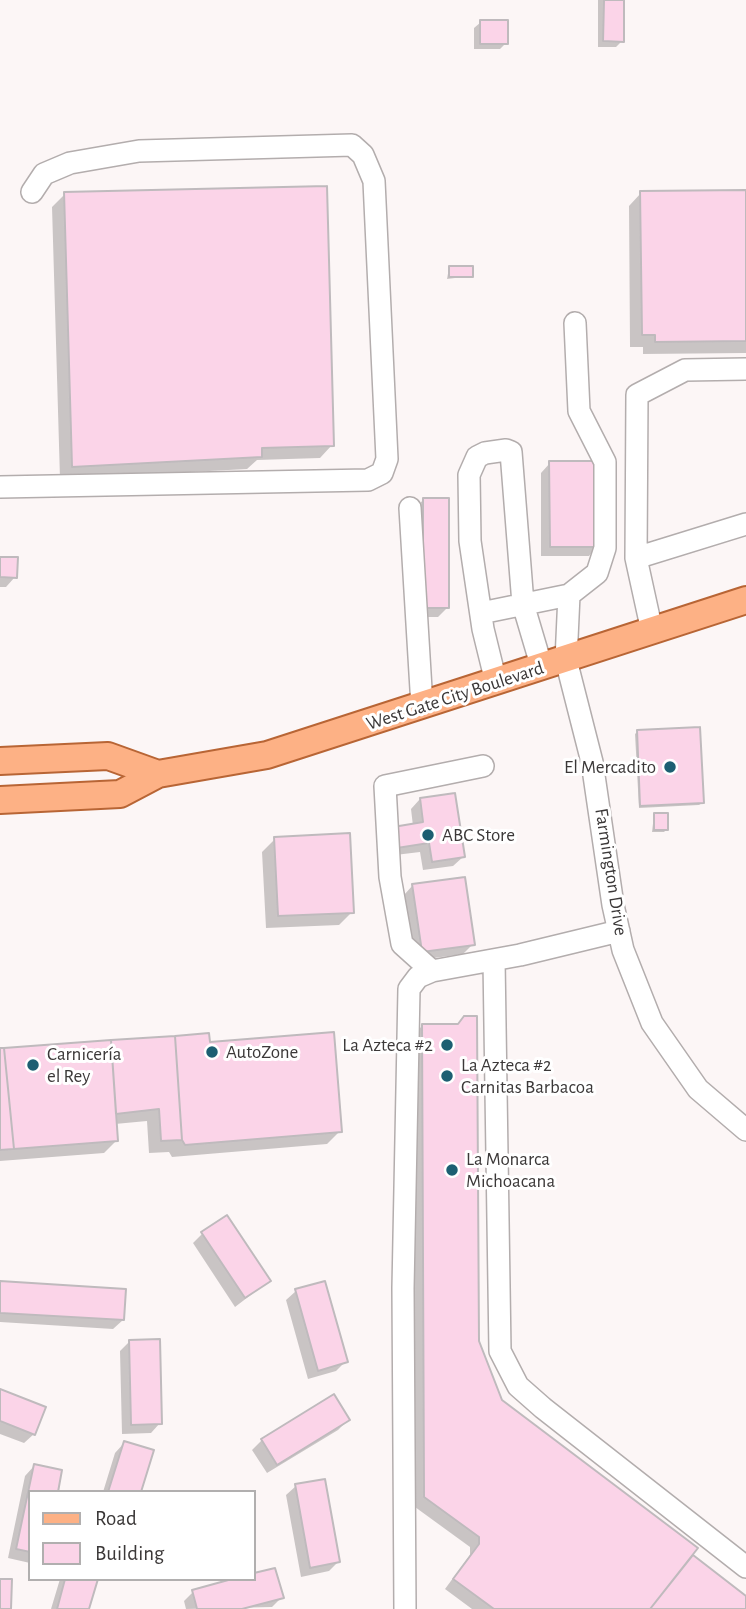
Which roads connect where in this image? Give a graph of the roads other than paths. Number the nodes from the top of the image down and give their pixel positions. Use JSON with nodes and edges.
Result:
{"nodes":[{"id":1,"x":32,"y":192,"type":"dead end"},
{"id":2,"x":575,"y":323,"type":"dead end"},
{"id":3,"x":746,"y":369,"type":"edge"},
{"id":4,"x":0,"y":487,"type":"edge"},
{"id":5,"x":410,"y":508,"type":"dead end"},
{"id":6,"x":746,"y":524,"type":"edge"},
{"id":7,"x":636,"y":558,"type":"junction"},
{"id":8,"x":569,"y":594,"type":"junction"},
{"id":9,"x":746,"y":600,"type":"edge"},
{"id":10,"x":525,"y":611,"type":"junction"},
{"id":11,"x":482,"y":621,"type":"junction"},
{"id":12,"x":652,"y":631,"type":"junction"},
{"id":13,"x":554,"y":664,"type":"junction"},
{"id":14,"x":496,"y":682,"type":"junction"},
{"id":15,"x":422,"y":706,"type":"junction"},
{"id":16,"x":0,"y":761,"type":"edge"},
{"id":17,"x":483,"y":766,"type":"dead end"},
{"id":18,"x":158,"y":774,"type":"junction"},
{"id":19,"x":0,"y":800,"type":"edge"},
{"id":20,"x":619,"y":932,"type":"junction"},
{"id":21,"x":494,"y":960,"type":"junction"},
{"id":22,"x":432,"y":971,"type":"junction"},
{"id":23,"x":746,"y":1130,"type":"edge"},
{"id":24,"x":746,"y":1567,"type":"edge"},
{"id":25,"x":404,"y":1609,"type":"edge"}],
"edges":[{"from":1,"to":4,"type":"street"},
{"from":2,"to":8,"type":"street"},
{"from":3,"to":7,"type":"street"},
{"from":5,"to":15,"type":"street"},
{"from":6,"to":7,"type":"street"},
{"from":7,"to":12,"type":"street"},
{"from":8,"to":10,"type":"street"},
{"from":8,"to":13,"type":"street"},
{"from":9,"to":12,"type":"main road","name":"West Gate City Boulevard"},
{"from":10,"to":11,"type":"street"},
{"from":10,"to":11,"type":"street"},
{"from":10,"to":13,"type":"street"},
{"from":11,"to":14,"type":"street"},
{"from":12,"to":13,"type":"main road","name":"West Gate City Boulevard"},
{"from":13,"to":14,"type":"main road","name":"West Gate City Boulevard"},
{"from":13,"to":20,"type":"street","name":"Farmington Drive"},
{"from":14,"to":15,"type":"main road","name":"West Gate City Boulevard"},
{"from":15,"to":18,"type":"main road","name":"West Gate City Boulevard"},
{"from":16,"to":18,"type":"main road","name":"West Gate City Boulevard"},
{"from":17,"to":22,"type":"street"},
{"from":18,"to":19,"type":"main road","name":"West Gate City Boulevard"},
{"from":20,"to":21,"type":"street"},
{"from":20,"to":23,"type":"street","name":"Farmington Drive"},
{"from":21,"to":22,"type":"street"},
{"from":21,"to":24,"type":"street"},
{"from":22,"to":25,"type":"street"}]}
